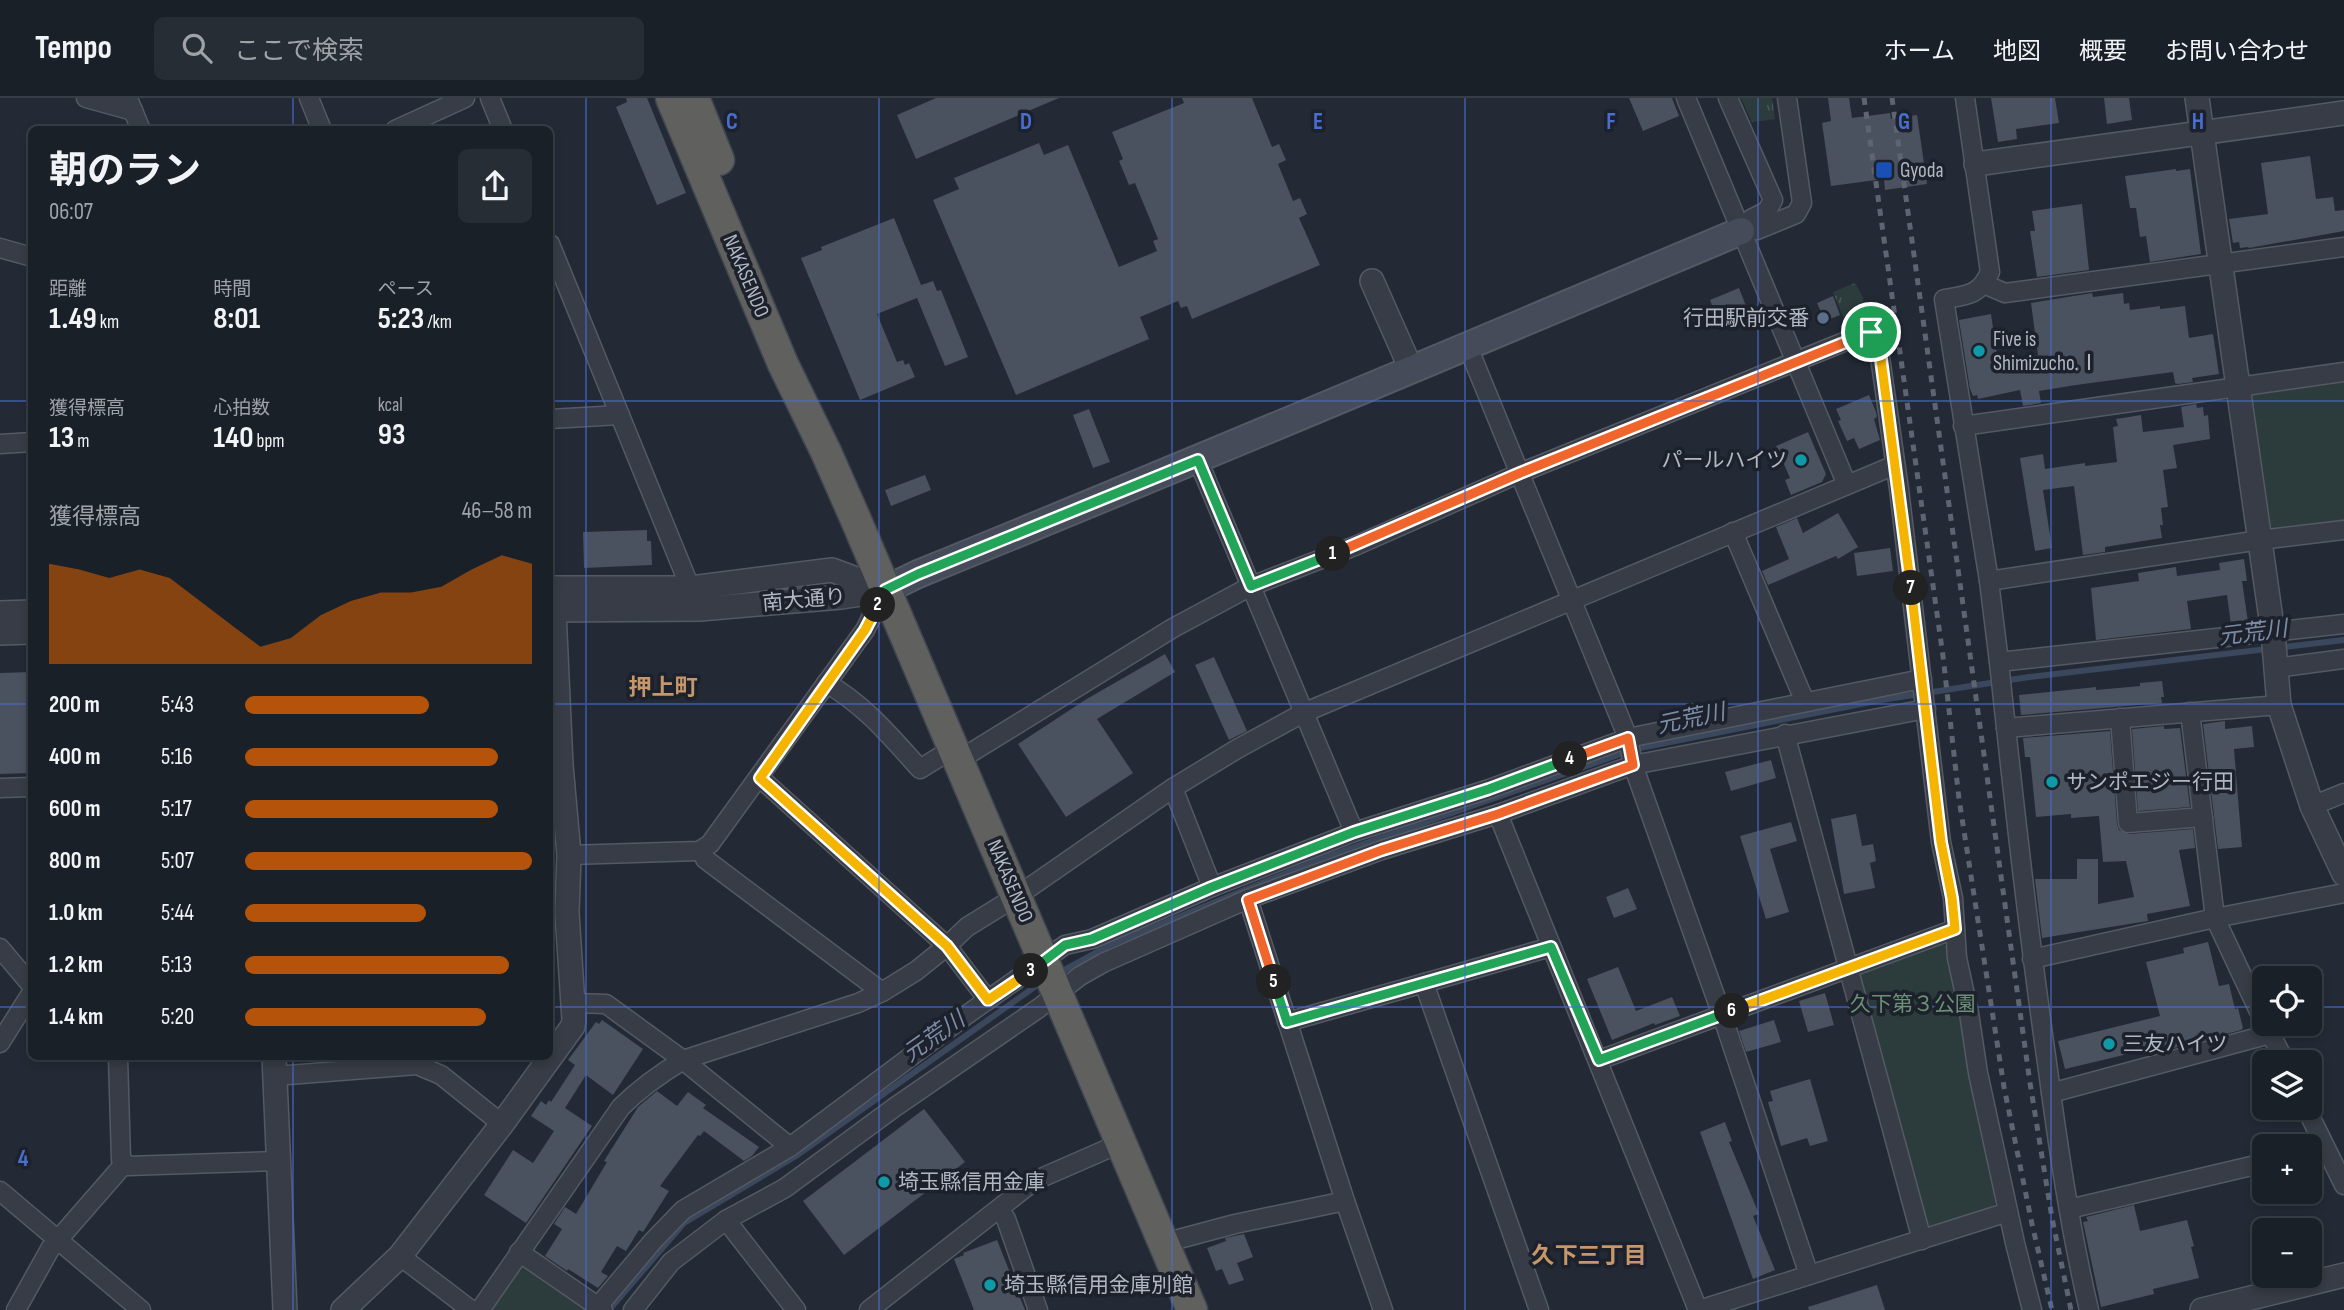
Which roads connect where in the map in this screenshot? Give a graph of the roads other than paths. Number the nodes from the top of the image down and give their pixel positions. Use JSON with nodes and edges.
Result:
{"nodes":[{"id":1,"x":86,"y":98,"type":"edge"},
{"id":2,"x":309,"y":98,"type":"edge"},
{"id":3,"x":465,"y":98,"type":"edge"},
{"id":4,"x":490,"y":98,"type":"edge"},
{"id":5,"x":671,"y":98,"type":"edge"},
{"id":6,"x":694,"y":98,"type":"edge"},
{"id":7,"x":1686,"y":98,"type":"edge"},
{"id":8,"x":1728,"y":98,"type":"edge"},
{"id":9,"x":1787,"y":98,"type":"edge"},
{"id":10,"x":1965,"y":98,"type":"edge"},
{"id":11,"x":2197,"y":98,"type":"edge"},
{"id":12,"x":130,"y":105,"type":"edge"},
{"id":13,"x":2344,"y":113,"type":"edge"},
{"id":14,"x":139,"y":126,"type":"edge"},
{"id":15,"x":320,"y":126,"type":"edge"},
{"id":16,"x":405,"y":126,"type":"edge"},
{"id":17,"x":501,"y":126,"type":"edge"},
{"id":18,"x":2201,"y":133,"type":"junction"},
{"id":19,"x":1976,"y":164,"type":"junction"},
{"id":20,"x":1741,"y":231,"type":"junction"},
{"id":21,"x":2344,"y":247,"type":"edge"},
{"id":22,"x":0,"y":248,"type":"edge"},
{"id":23,"x":553,"y":251,"type":"edge"},
{"id":24,"x":28,"y":256,"type":"edge"},
{"id":25,"x":2220,"y":264,"type":"junction"},
{"id":26,"x":1372,"y":281,"type":"dead end"},
{"id":27,"x":1984,"y":284,"type":"junction"},
{"id":28,"x":1468,"y":347,"type":"junction"},
{"id":29,"x":1796,"y":362,"type":"junction"},
{"id":30,"x":1411,"y":369,"type":"junction"},
{"id":31,"x":2344,"y":372,"type":"edge"},
{"id":32,"x":2237,"y":387,"type":"junction"},
{"id":33,"x":620,"y":415,"type":"junction"},
{"id":34,"x":553,"y":419,"type":"edge"},
{"id":35,"x":1963,"y":426,"type":"junction"},
{"id":36,"x":28,"y":442,"type":"edge"},
{"id":37,"x":0,"y":444,"type":"edge"},
{"id":38,"x":826,"y":452,"type":"junction"},
{"id":39,"x":1198,"y":460,"type":"junction"},
{"id":40,"x":1895,"y":465,"type":"junction"},
{"id":41,"x":1520,"y":473,"type":"junction"},
{"id":42,"x":1847,"y":485,"type":"junction"},
{"id":43,"x":2344,"y":530,"type":"edge"},
{"id":44,"x":1734,"y":532,"type":"junction"},
{"id":45,"x":2260,"y":540,"type":"junction"},
{"id":46,"x":1989,"y":581,"type":"junction"},
{"id":47,"x":1251,"y":586,"type":"junction"},
{"id":48,"x":691,"y":587,"type":"junction"},
{"id":49,"x":885,"y":590,"type":"junction"},
{"id":50,"x":553,"y":599,"type":"edge"},
{"id":51,"x":553,"y":599,"type":"edge"},
{"id":52,"x":1572,"y":600,"type":"junction"},
{"id":53,"x":699,"y":609,"type":"junction"},
{"id":54,"x":28,"y":612,"type":"edge"},
{"id":55,"x":0,"y":613,"type":"edge"},
{"id":56,"x":2344,"y":624,"type":"edge"},
{"id":57,"x":28,"y":632,"type":"edge"},
{"id":58,"x":0,"y":633,"type":"edge"},
{"id":59,"x":2273,"y":633,"type":"junction"},
{"id":60,"x":553,"y":654,"type":"edge"},
{"id":61,"x":2344,"y":659,"type":"edge"},
{"id":62,"x":1999,"y":662,"type":"junction"},
{"id":63,"x":2276,"y":668,"type":"junction"},
{"id":64,"x":1922,"y":679,"type":"junction"},
{"id":65,"x":826,"y":683,"type":"junction"},
{"id":66,"x":1805,"y":702,"type":"junction"},
{"id":67,"x":2279,"y":705,"type":"junction"},
{"id":68,"x":1926,"y":709,"type":"junction"},
{"id":69,"x":2190,"y":712,"type":"junction"},
{"id":70,"x":1303,"y":713,"type":"junction"},
{"id":71,"x":2120,"y":718,"type":"junction"},
{"id":72,"x":2006,"y":728,"type":"junction"},
{"id":73,"x":1785,"y":734,"type":"junction"},
{"id":74,"x":1628,"y":738,"type":"junction"},
{"id":75,"x":956,"y":754,"type":"junction"},
{"id":76,"x":555,"y":765,"type":"edge"},
{"id":77,"x":1633,"y":765,"type":"junction"},
{"id":78,"x":760,"y":778,"type":"junction"},
{"id":79,"x":28,"y":787,"type":"edge"},
{"id":80,"x":0,"y":788,"type":"edge"},
{"id":81,"x":1173,"y":788,"type":"junction"},
{"id":82,"x":2344,"y":793,"type":"edge"},
{"id":83,"x":2312,"y":806,"type":"junction"},
{"id":84,"x":1498,"y":814,"type":"junction"},
{"id":85,"x":2203,"y":817,"type":"junction"},
{"id":86,"x":1354,"y":832,"type":"junction"},
{"id":87,"x":702,"y":850,"type":"junction"},
{"id":88,"x":569,"y":855,"type":"junction"},
{"id":89,"x":2344,"y":874,"type":"edge"},
{"id":90,"x":1212,"y":887,"type":"junction"},
{"id":91,"x":2344,"y":893,"type":"edge"},
{"id":92,"x":1017,"y":897,"type":"junction"},
{"id":93,"x":1248,"y":900,"type":"junction"},
{"id":94,"x":558,"y":914,"type":"edge"},
{"id":95,"x":2215,"y":918,"type":"junction"},
{"id":96,"x":1955,"y":929,"type":"junction"},
{"id":97,"x":947,"y":946,"type":"junction"},
{"id":98,"x":1551,"y":947,"type":"junction"},
{"id":99,"x":0,"y":948,"type":"edge"},
{"id":100,"x":2032,"y":959,"type":"junction"},
{"id":101,"x":1044,"y":961,"type":"junction"},
{"id":102,"x":1848,"y":968,"type":"junction"},
{"id":103,"x":28,"y":981,"type":"edge"},
{"id":104,"x":1424,"y":983,"type":"junction"},
{"id":105,"x":882,"y":992,"type":"junction"},
{"id":106,"x":1058,"y":993,"type":"junction"},
{"id":107,"x":2252,"y":996,"type":"edge"},
{"id":108,"x":28,"y":998,"type":"edge"},
{"id":109,"x":988,"y":1000,"type":"junction"},
{"id":110,"x":573,"y":1003,"type":"junction"},
{"id":111,"x":1722,"y":1015,"type":"junction"},
{"id":112,"x":1287,"y":1022,"type":"junction"},
{"id":113,"x":2252,"y":1032,"type":"edge"},
{"id":114,"x":0,"y":1042,"type":"edge"},
{"id":115,"x":553,"y":1055,"type":"edge"},
{"id":116,"x":118,"y":1060,"type":"edge"},
{"id":117,"x":549,"y":1060,"type":"edge"},
{"id":118,"x":683,"y":1060,"type":"junction"},
{"id":119,"x":1599,"y":1060,"type":"junction"},
{"id":120,"x":275,"y":1067,"type":"edge"},
{"id":121,"x":2051,"y":1093,"type":"junction"},
{"id":122,"x":502,"y":1124,"type":"junction"},
{"id":123,"x":1121,"y":1143,"type":"junction"},
{"id":124,"x":790,"y":1147,"type":"junction"},
{"id":125,"x":2322,"y":1155,"type":"edge"},
{"id":126,"x":279,"y":1161,"type":"junction"},
{"id":127,"x":125,"y":1163,"type":"junction"},
{"id":128,"x":2252,"y":1166,"type":"edge"},
{"id":129,"x":2344,"y":1185,"type":"edge"},
{"id":130,"x":0,"y":1191,"type":"edge"},
{"id":131,"x":1345,"y":1201,"type":"junction"},
{"id":132,"x":999,"y":1209,"type":"junction"},
{"id":133,"x":2069,"y":1209,"type":"junction"},
{"id":134,"x":2008,"y":1212,"type":"junction"},
{"id":135,"x":726,"y":1220,"type":"junction"},
{"id":136,"x":59,"y":1240,"type":"junction"},
{"id":137,"x":1922,"y":1240,"type":"junction"},
{"id":138,"x":1164,"y":1243,"type":"junction"},
{"id":139,"x":519,"y":1252,"type":"junction"},
{"id":140,"x":400,"y":1256,"type":"junction"},
{"id":141,"x":1809,"y":1275,"type":"junction"},
{"id":142,"x":2344,"y":1275,"type":"edge"},
{"id":143,"x":599,"y":1309,"type":"edge"},
{"id":144,"x":16,"y":1310,"type":"edge"},
{"id":145,"x":141,"y":1310,"type":"edge"},
{"id":146,"x":285,"y":1310,"type":"edge"},
{"id":147,"x":343,"y":1310,"type":"edge"},
{"id":148,"x":471,"y":1310,"type":"edge"},
{"id":149,"x":480,"y":1310,"type":"edge"},
{"id":150,"x":633,"y":1310,"type":"edge"},
{"id":151,"x":796,"y":1310,"type":"edge"},
{"id":152,"x":869,"y":1310,"type":"edge"},
{"id":153,"x":1038,"y":1310,"type":"edge"},
{"id":154,"x":1192,"y":1310,"type":"edge"},
{"id":155,"x":1384,"y":1310,"type":"edge"},
{"id":156,"x":1539,"y":1310,"type":"edge"},
{"id":157,"x":1699,"y":1310,"type":"edge"},
{"id":158,"x":2032,"y":1310,"type":"edge"},
{"id":159,"x":2089,"y":1310,"type":"edge"},
{"id":160,"x":2202,"y":1310,"type":"edge"}],
"edges":[{"from":1,"to":12,"type":"street"},
{"from":2,"to":15,"type":"street"},
{"from":3,"to":16,"type":"street"},
{"from":4,"to":17,"type":"street"},
{"from":5,"to":38,"type":"highway","name":"NAKASENDO"},
{"from":6,"to":38,"type":"highway","name":"NAKASENDO"},
{"from":7,"to":20,"type":"street"},
{"from":8,"to":20,"type":"street"},
{"from":9,"to":20,"type":"street"},
{"from":10,"to":19,"type":"street"},
{"from":11,"to":18,"type":"street"},
{"from":12,"to":14,"type":"street"},
{"from":13,"to":18,"type":"street"},
{"from":18,"to":19,"type":"street"},
{"from":18,"to":25,"type":"street"},
{"from":19,"to":27,"type":"street"},
{"from":20,"to":28,"type":"main road"},
{"from":20,"to":29,"type":"street"},
{"from":21,"to":25,"type":"street"},
{"from":22,"to":24,"type":"street"},
{"from":23,"to":33,"type":"street"},
{"from":25,"to":27,"type":"street"},
{"from":25,"to":32,"type":"street"},
{"from":26,"to":30,"type":"street"},
{"from":27,"to":35,"type":"street"},
{"from":28,"to":30,"type":"main road"},
{"from":28,"to":41,"type":"street"},
{"from":29,"to":40,"type":"street"},
{"from":29,"to":41,"type":"street"},
{"from":29,"to":42,"type":"street"},
{"from":30,"to":39,"type":"main road"},
{"from":31,"to":32,"type":"street"},
{"from":32,"to":35,"type":"street"},
{"from":32,"to":45,"type":"street"},
{"from":33,"to":34,"type":"street"},
{"from":33,"to":48,"type":"street"},
{"from":35,"to":46,"type":"street"},
{"from":36,"to":37,"type":"street"},
{"from":38,"to":49,"type":"highway","name":"NAKASENDO"},
{"from":39,"to":47,"type":"street"},
{"from":39,"to":49,"type":"main road"},
{"from":40,"to":42,"type":"street"},
{"from":40,"to":64,"type":"street"},
{"from":41,"to":47,"type":"street"},
{"from":41,"to":52,"type":"street"},
{"from":42,"to":44,"type":"street"},
{"from":43,"to":45,"type":"street"},
{"from":44,"to":52,"type":"street"},
{"from":44,"to":66,"type":"street"},
{"from":45,"to":46,"type":"street"},
{"from":45,"to":59,"type":"street"},
{"from":46,"to":62,"type":"street"},
{"from":47,"to":70,"type":"street"},
{"from":47,"to":75,"type":"street"},
{"from":48,"to":49,"type":"street","name":"南大通り"},
{"from":48,"to":50,"type":"street","name":"南大通り"},
{"from":48,"to":53,"type":"street"},
{"from":49,"to":53,"type":"street","name":"南大通り"},
{"from":49,"to":65,"type":"street"},
{"from":49,"to":75,"type":"highway","name":"NAKASENDO"},
{"from":51,"to":53,"type":"street","name":"南大通り"},
{"from":52,"to":70,"type":"street"},
{"from":52,"to":74,"type":"street"},
{"from":54,"to":55,"type":"street"},
{"from":56,"to":59,"type":"street"},
{"from":57,"to":58,"type":"street"},
{"from":59,"to":62,"type":"street"},
{"from":59,"to":63,"type":"street"},
{"from":60,"to":76,"type":"street"},
{"from":61,"to":63,"type":"street"},
{"from":62,"to":72,"type":"street"},
{"from":63,"to":67,"type":"street"},
{"from":64,"to":66,"type":"street"},
{"from":64,"to":68,"type":"street"},
{"from":65,"to":75,"type":"street"},
{"from":65,"to":78,"type":"street"},
{"from":66,"to":74,"type":"street"},
{"from":67,"to":69,"type":"street"},
{"from":67,"to":83,"type":"street"},
{"from":68,"to":73,"type":"street"},
{"from":68,"to":96,"type":"street"},
{"from":69,"to":71,"type":"street"},
{"from":69,"to":85,"type":"street"},
{"from":70,"to":81,"type":"street"},
{"from":70,"to":86,"type":"street"},
{"from":71,"to":72,"type":"street"},
{"from":71,"to":85,"type":"street"},
{"from":72,"to":100,"type":"street"},
{"from":73,"to":77,"type":"street"},
{"from":73,"to":102,"type":"street"},
{"from":74,"to":77,"type":"street"},
{"from":74,"to":86,"type":"street"},
{"from":75,"to":92,"type":"highway","name":"NAKASENDO"},
{"from":76,"to":88,"type":"street"},
{"from":77,"to":84,"type":"street"},
{"from":77,"to":111,"type":"street"},
{"from":78,"to":87,"type":"street"},
{"from":78,"to":97,"type":"street"},
{"from":79,"to":80,"type":"street"},
{"from":81,"to":90,"type":"street"},
{"from":81,"to":92,"type":"street"},
{"from":82,"to":83,"type":"street"},
{"from":83,"to":89,"type":"street"},
{"from":84,"to":93,"type":"street"},
{"from":84,"to":98,"type":"street"},
{"from":85,"to":95,"type":"street"},
{"from":86,"to":90,"type":"street"},
{"from":87,"to":88,"type":"street"},
{"from":87,"to":105,"type":"street"},
{"from":88,"to":94,"type":"street"},
{"from":90,"to":101,"type":"street"},
{"from":91,"to":95,"type":"street"},
{"from":92,"to":97,"type":"street"},
{"from":92,"to":101,"type":"highway","name":"NAKASENDO"},
{"from":93,"to":106,"type":"street"},
{"from":93,"to":112,"type":"street"},
{"from":94,"to":110,"type":"street"},
{"from":95,"to":100,"type":"street"},
{"from":95,"to":107,"type":"street"},
{"from":96,"to":102,"type":"street"},
{"from":96,"to":134,"type":"street"},
{"from":97,"to":105,"type":"street"},
{"from":97,"to":109,"type":"street"},
{"from":98,"to":104,"type":"street"},
{"from":98,"to":119,"type":"street"},
{"from":99,"to":103,"type":"street"},
{"from":100,"to":121,"type":"street"},
{"from":101,"to":106,"type":"highway","name":"NAKASENDO"},
{"from":101,"to":109,"type":"street"},
{"from":102,"to":111,"type":"street"},
{"from":102,"to":137,"type":"street"},
{"from":104,"to":112,"type":"street"},
{"from":104,"to":156,"type":"street"},
{"from":105,"to":118,"type":"street"},
{"from":106,"to":123,"type":"highway","name":"NAKASENDO"},
{"from":106,"to":135,"type":"street"},
{"from":108,"to":114,"type":"street"},
{"from":109,"to":124,"type":"street"},
{"from":110,"to":115,"type":"street"},
{"from":110,"to":118,"type":"street"},
{"from":111,"to":119,"type":"street"},
{"from":111,"to":141,"type":"street"},
{"from":112,"to":131,"type":"street"},
{"from":113,"to":121,"type":"street"},
{"from":116,"to":127,"type":"street"},
{"from":117,"to":122,"type":"street"},
{"from":118,"to":124,"type":"street"},
{"from":118,"to":139,"type":"street"},
{"from":119,"to":157,"type":"street"},
{"from":120,"to":122,"type":"street"},
{"from":120,"to":126,"type":"street"},
{"from":121,"to":133,"type":"street"},
{"from":122,"to":140,"type":"street"},
{"from":123,"to":132,"type":"street"},
{"from":123,"to":138,"type":"highway","name":"NAKASENDO"},
{"from":124,"to":143,"type":"street"},
{"from":125,"to":129,"type":"street"},
{"from":126,"to":127,"type":"street"},
{"from":126,"to":146,"type":"street"},
{"from":127,"to":136,"type":"street"},
{"from":128,"to":133,"type":"street"},
{"from":130,"to":136,"type":"street"},
{"from":131,"to":138,"type":"street"},
{"from":131,"to":155,"type":"street"},
{"from":132,"to":152,"type":"street"},
{"from":132,"to":153,"type":"street"},
{"from":133,"to":159,"type":"street"},
{"from":134,"to":137,"type":"street"},
{"from":134,"to":158,"type":"street"},
{"from":135,"to":150,"type":"street"},
{"from":135,"to":151,"type":"street"},
{"from":136,"to":144,"type":"street"},
{"from":136,"to":145,"type":"street"},
{"from":137,"to":141,"type":"street"},
{"from":138,"to":154,"type":"highway","name":"NAKASENDO"},
{"from":139,"to":143,"type":"street"},
{"from":139,"to":149,"type":"street"},
{"from":140,"to":147,"type":"street"},
{"from":140,"to":148,"type":"street"},
{"from":141,"to":157,"type":"street"},
{"from":142,"to":160,"type":"street"}]}
